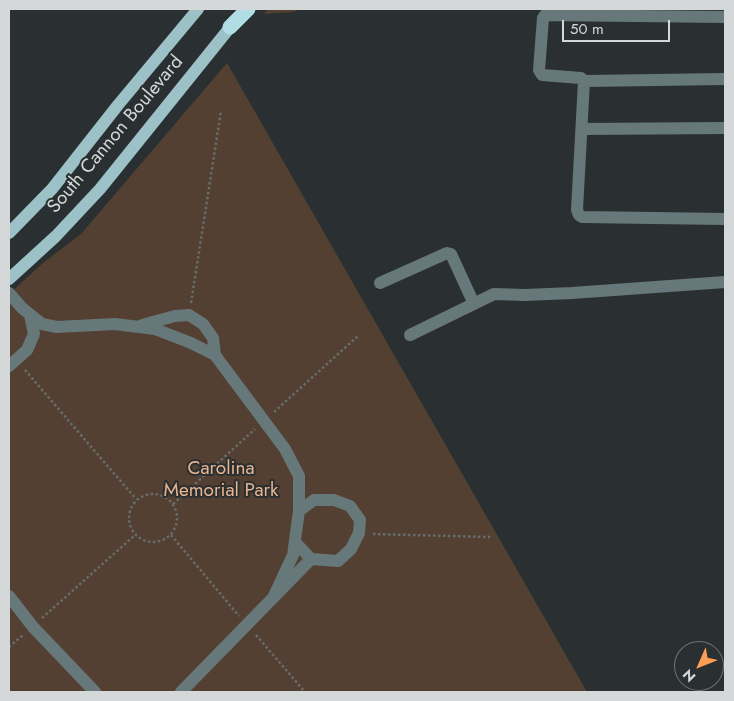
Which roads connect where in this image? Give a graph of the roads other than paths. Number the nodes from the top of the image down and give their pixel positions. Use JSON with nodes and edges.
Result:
{"nodes":[{"id":1,"x":198,"y":9,"type":"edge"},
{"id":2,"x":246,"y":9,"type":"edge"},
{"id":3,"x":725,"y":17,"type":"edge"},
{"id":4,"x":230,"y":27,"type":"joint"},
{"id":5,"x":725,"y":79,"type":"edge"},
{"id":6,"x":584,"y":81,"type":"junction"},
{"id":7,"x":725,"y":128,"type":"edge"},
{"id":8,"x":582,"y":129,"type":"junction"},
{"id":9,"x":725,"y":219,"type":"edge"},
{"id":10,"x":9,"y":233,"type":"edge"},
{"id":11,"x":9,"y":279,"type":"edge"},
{"id":12,"x":725,"y":282,"type":"edge"},
{"id":13,"x":380,"y":283,"type":"dead end"},
{"id":14,"x":9,"y":293,"type":"edge"},
{"id":15,"x":474,"y":304,"type":"junction"},
{"id":16,"x":30,"y":314,"type":"junction"},
{"id":17,"x":135,"y":327,"type":"junction"},
{"id":18,"x":410,"y":335,"type":"dead end"},
{"id":19,"x":215,"y":355,"type":"junction"},
{"id":20,"x":12,"y":363,"type":"edge"},
{"id":21,"x":299,"y":511,"type":"junction"},
{"id":22,"x":295,"y":542,"type":"junction"},
{"id":23,"x":311,"y":559,"type":"junction"},
{"id":24,"x":9,"y":596,"type":"edge"},
{"id":25,"x":273,"y":598,"type":"junction"},
{"id":26,"x":95,"y":692,"type":"edge"},
{"id":27,"x":182,"y":692,"type":"edge"}],
"edges":[{"from":1,"to":10,"type":"main road","name":"South Cannon Boulevard"},
{"from":2,"to":4,"type":"highway"},
{"from":3,"to":6,"type":"lane"},
{"from":4,"to":11,"type":"main road","name":"South Cannon Boulevard"},
{"from":5,"to":6,"type":"lane"},
{"from":6,"to":8,"type":"lane"},
{"from":7,"to":8,"type":"lane"},
{"from":8,"to":9,"type":"lane"},
{"from":12,"to":15,"type":"lane"},
{"from":13,"to":15,"type":"lane"},
{"from":14,"to":16,"type":"lane"},
{"from":15,"to":18,"type":"lane"},
{"from":16,"to":17,"type":"lane"},
{"from":16,"to":20,"type":"lane"},
{"from":17,"to":19,"type":"lane"},
{"from":17,"to":19,"type":"lane"},
{"from":19,"to":21,"type":"lane"},
{"from":21,"to":22,"type":"lane"},
{"from":21,"to":23,"type":"lane"},
{"from":22,"to":23,"type":"lane"},
{"from":22,"to":25,"type":"lane"},
{"from":23,"to":25,"type":"lane"},
{"from":24,"to":26,"type":"lane"},
{"from":25,"to":27,"type":"lane"}]}
